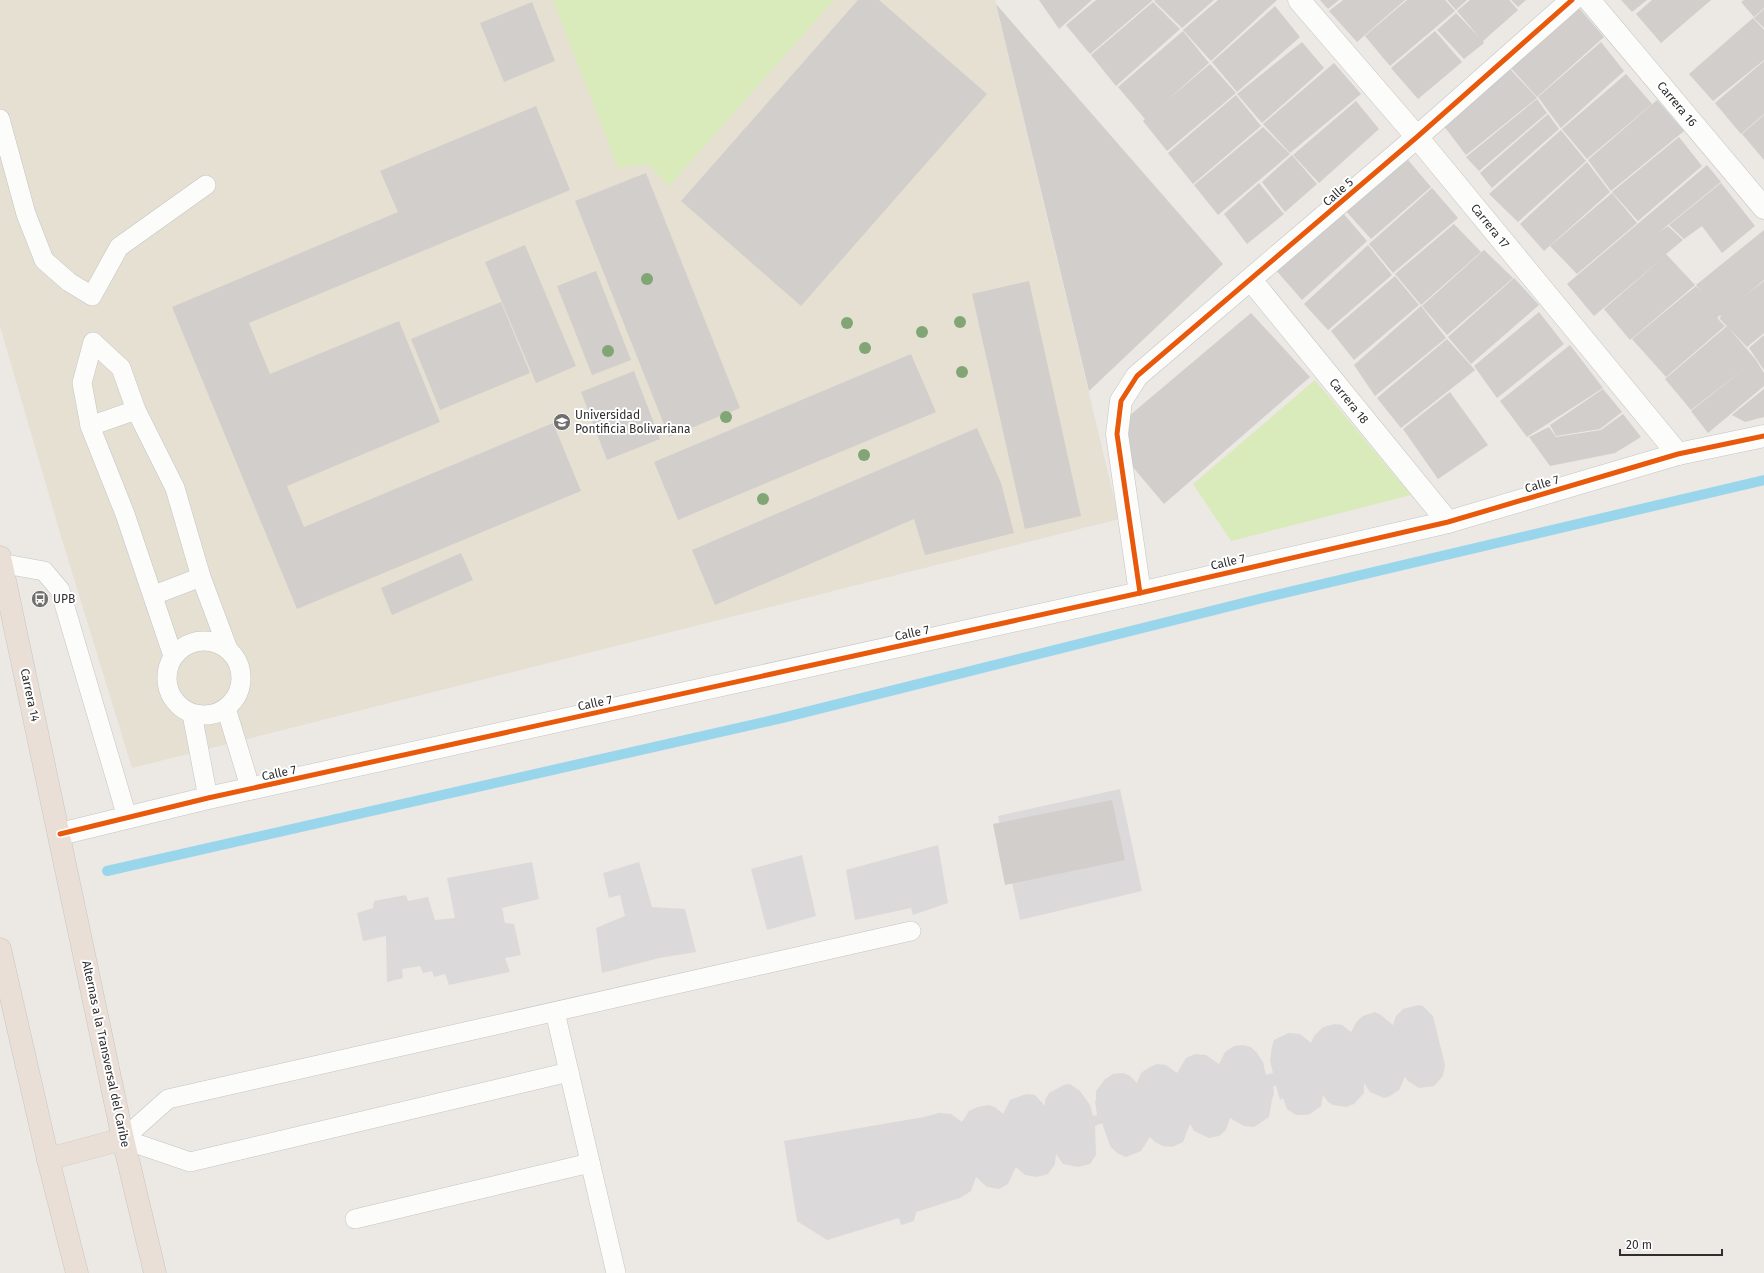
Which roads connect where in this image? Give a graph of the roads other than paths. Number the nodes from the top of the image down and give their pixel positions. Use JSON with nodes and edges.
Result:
{"nodes":[{"id":1,"x":1299,"y":0,"type":"edge"},
{"id":2,"x":1572,"y":0,"type":"edge"},
{"id":3,"x":1589,"y":0,"type":"edge"},
{"id":4,"x":0,"y":119,"type":"edge"},
{"id":5,"x":1417,"y":137,"type":"junction"},
{"id":6,"x":206,"y":185,"type":"dead end"},
{"id":7,"x":1764,"y":208,"type":"edge"},
{"id":8,"x":1251,"y":280,"type":"junction"},
{"id":9,"x":136,"y":410,"type":"junction"},
{"id":10,"x":90,"y":426,"type":"junction"},
{"id":11,"x":1764,"y":436,"type":"edge"},
{"id":12,"x":1678,"y":454,"type":"junction"},
{"id":13,"x":1448,"y":522,"type":"junction"},
{"id":14,"x":0,"y":561,"type":"edge"},
{"id":15,"x":201,"y":577,"type":"junction"},
{"id":16,"x":1140,"y":593,"type":"junction"},
{"id":17,"x":154,"y":595,"type":"junction"},
{"id":18,"x":228,"y":649,"type":"junction"},
{"id":19,"x":173,"y":656,"type":"junction"},
{"id":20,"x":226,"y":708,"type":"junction"},
{"id":21,"x":192,"y":714,"type":"junction"},
{"id":22,"x":251,"y":790,"type":"junction"},
{"id":23,"x":208,"y":798,"type":"junction"},
{"id":24,"x":127,"y":817,"type":"junction"},
{"id":25,"x":60,"y":834,"type":"junction"},
{"id":26,"x":911,"y":931,"type":"dead end"},
{"id":27,"x":0,"y":949,"type":"edge"},
{"id":28,"x":555,"y":1012,"type":"junction"},
{"id":29,"x":569,"y":1072,"type":"junction"},
{"id":30,"x":123,"y":1139,"type":"junction"},
{"id":31,"x":48,"y":1158,"type":"junction"},
{"id":32,"x":590,"y":1163,"type":"junction"},
{"id":33,"x":355,"y":1219,"type":"dead end"},
{"id":34,"x":78,"y":1273,"type":"edge"},
{"id":35,"x":155,"y":1273,"type":"edge"},
{"id":36,"x":616,"y":1273,"type":"edge"}],
"edges":[{"from":1,"to":5,"type":"street","name":"Carrera 17"},
{"from":2,"to":5,"type":"street","name":"Calle 5"},
{"from":3,"to":7,"type":"street","name":"Carrera 16"},
{"from":4,"to":6,"type":"lane"},
{"from":5,"to":8,"type":"street","name":"Calle 5"},
{"from":5,"to":12,"type":"street","name":"Carrera 17"},
{"from":8,"to":13,"type":"street","name":"Carrera 18"},
{"from":8,"to":16,"type":"street","name":"Calle 5"},
{"from":9,"to":10,"type":"lane"},
{"from":9,"to":10,"type":"lane"},
{"from":9,"to":15,"type":"lane"},
{"from":10,"to":17,"type":"lane"},
{"from":11,"to":12,"type":"street","name":"Calle 7"},
{"from":12,"to":13,"type":"street","name":"Calle 7"},
{"from":13,"to":16,"type":"street","name":"Calle 7"},
{"from":14,"to":24,"type":"lane"},
{"from":14,"to":25,"type":"highway","name":"Carrera 14"},
{"from":15,"to":17,"type":"lane"},
{"from":15,"to":18,"type":"lane"},
{"from":16,"to":22,"type":"street","name":"Calle 7"},
{"from":17,"to":19,"type":"lane"},
{"from":18,"to":19,"type":"lane"},
{"from":18,"to":20,"type":"lane"},
{"from":19,"to":21,"type":"lane"},
{"from":20,"to":21,"type":"lane"},
{"from":20,"to":22,"type":"lane"},
{"from":21,"to":23,"type":"lane"},
{"from":22,"to":23,"type":"street","name":"Calle 7"},
{"from":23,"to":24,"type":"street","name":"Calle 7"},
{"from":24,"to":25,"type":"street","name":"Calle 7"},
{"from":25,"to":30,"type":"highway","name":"Alternas a la Transversal del Caribe"},
{"from":26,"to":28,"type":"lane"},
{"from":27,"to":31,"type":"highway"},
{"from":28,"to":29,"type":"lane"},
{"from":28,"to":30,"type":"lane"},
{"from":29,"to":30,"type":"lane"},
{"from":29,"to":32,"type":"lane"},
{"from":30,"to":31,"type":"highway"},
{"from":30,"to":35,"type":"highway","name":"Alternas a la Transversal del Caribe"},
{"from":31,"to":34,"type":"highway"},
{"from":32,"to":33,"type":"lane"},
{"from":32,"to":36,"type":"lane"}]}
